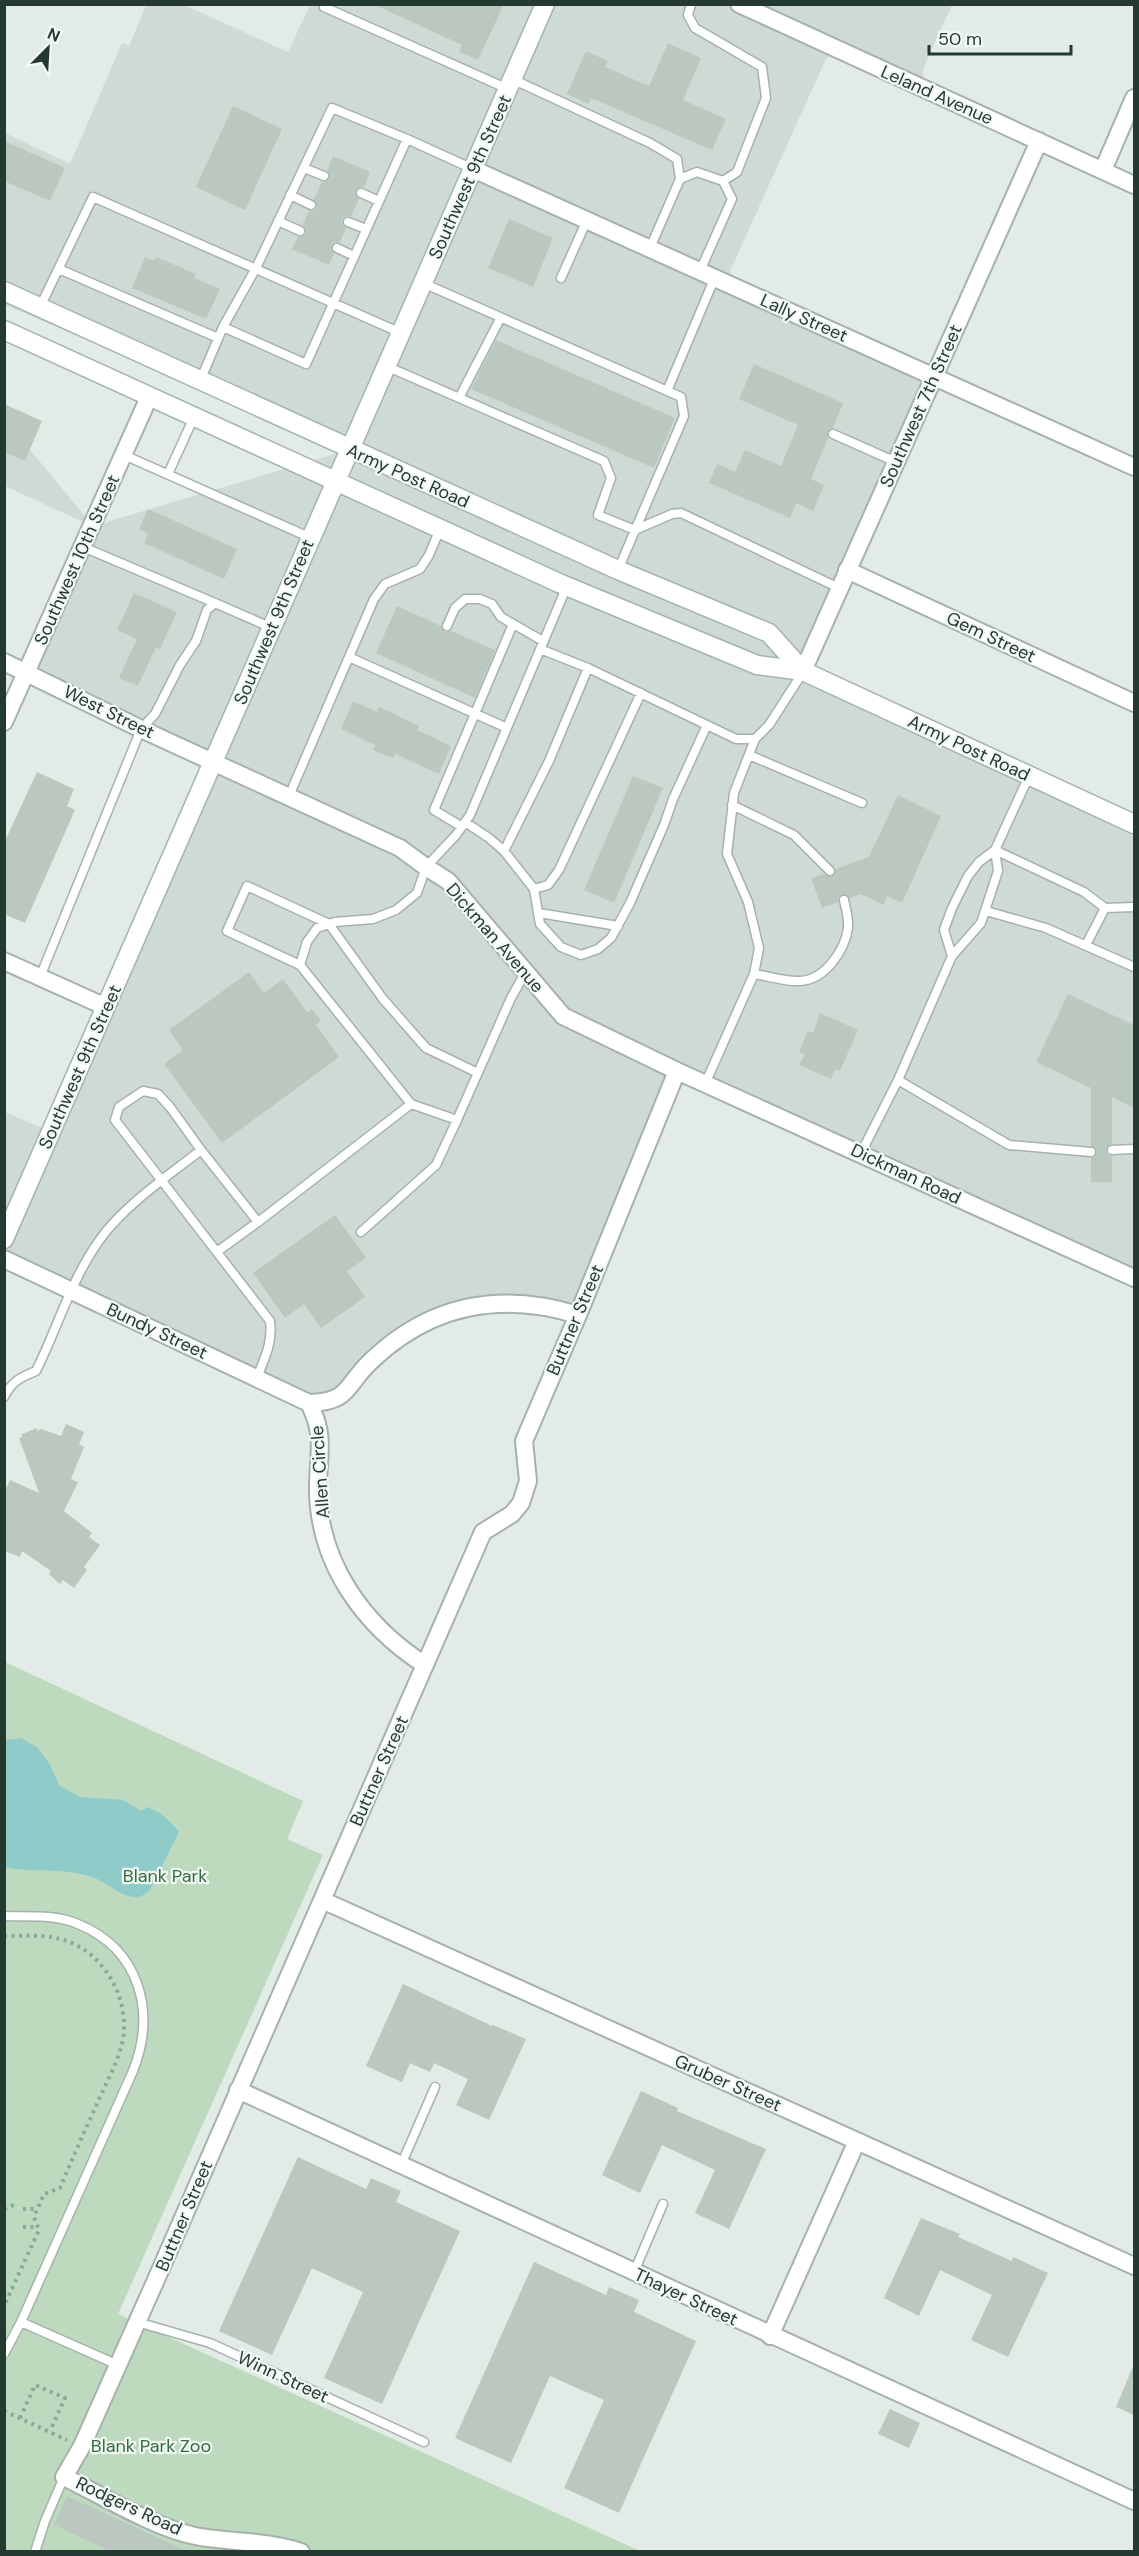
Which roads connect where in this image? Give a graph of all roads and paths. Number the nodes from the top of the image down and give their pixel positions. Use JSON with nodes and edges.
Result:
{"nodes":[{"id":1,"x":325,"y":4,"type":"edge"},
{"id":2,"x":545,"y":4,"type":"edge"},
{"id":3,"x":691,"y":4,"type":"edge"},
{"id":4,"x":739,"y":4,"type":"edge"},
{"id":5,"x":510,"y":84,"type":"junction"},
{"id":6,"x":1134,"y":98,"type":"edge"},
{"id":7,"x":407,"y":139,"type":"junction"},
{"id":8,"x":1039,"y":141,"type":"junction"},
{"id":9,"x":304,"y":168,"type":"junction"},
{"id":10,"x":473,"y":169,"type":"junction"},
{"id":11,"x":1103,"y":170,"type":"junction"},
{"id":12,"x":324,"y":176,"type":"dead end"},
{"id":13,"x":680,"y":179,"type":"junction"},
{"id":14,"x":723,"y":181,"type":"junction"},
{"id":15,"x":1134,"y":184,"type":"edge"},
{"id":16,"x":361,"y":193,"type":"dead end"},
{"id":17,"x":290,"y":195,"type":"junction"},
{"id":18,"x":379,"y":201,"type":"junction"},
{"id":19,"x":311,"y":205,"type":"dead end"},
{"id":20,"x":587,"y":220,"type":"junction"},
{"id":21,"x":278,"y":221,"type":"junction"},
{"id":22,"x":348,"y":222,"type":"dead end"},
{"id":23,"x":366,"y":229,"type":"junction"},
{"id":24,"x":300,"y":231,"type":"dead end"},
{"id":25,"x":337,"y":248,"type":"dead end"},
{"id":26,"x":650,"y":248,"type":"junction"},
{"id":27,"x":354,"y":256,"type":"junction"},
{"id":28,"x":59,"y":268,"type":"junction"},
{"id":29,"x":256,"y":268,"type":"junction"},
{"id":30,"x":707,"y":274,"type":"junction"},
{"id":31,"x":561,"y":279,"type":"dead end"},
{"id":32,"x":423,"y":283,"type":"junction"},
{"id":33,"x":4,"y":291,"type":"edge"},
{"id":34,"x":333,"y":303,"type":"junction"},
{"id":35,"x":40,"y":308,"type":"junction"},
{"id":36,"x":500,"y":319,"type":"junction"},
{"id":37,"x":223,"y":327,"type":"junction"},
{"id":38,"x":4,"y":330,"type":"edge"},
{"id":39,"x":401,"y":333,"type":"junction"},
{"id":40,"x":219,"y":338,"type":"junction"},
{"id":41,"x":386,"y":366,"type":"junction"},
{"id":42,"x":934,"y":376,"type":"junction"},
{"id":43,"x":200,"y":381,"type":"junction"},
{"id":44,"x":667,"y":391,"type":"junction"},
{"id":45,"x":149,"y":397,"type":"junction"},
{"id":46,"x":459,"y":398,"type":"junction"},
{"id":47,"x":194,"y":417,"type":"junction"},
{"id":48,"x":833,"y":434,"type":"dead end"},
{"id":49,"x":349,"y":450,"type":"junction"},
{"id":50,"x":124,"y":455,"type":"junction"},
{"id":51,"x":896,"y":462,"type":"junction"},
{"id":52,"x":1134,"y":467,"type":"edge"},
{"id":53,"x":168,"y":474,"type":"junction"},
{"id":54,"x":335,"y":481,"type":"junction"},
{"id":55,"x":440,"y":529,"type":"junction"},
{"id":56,"x":635,"y":530,"type":"junction"},
{"id":57,"x":311,"y":538,"type":"junction"},
{"id":58,"x":83,"y":548,"type":"junction"},
{"id":59,"x":618,"y":570,"type":"junction"},
{"id":60,"x":847,"y":570,"type":"junction"},
{"id":61,"x":567,"y":586,"type":"junction"},
{"id":62,"x":839,"y":588,"type":"junction"},
{"id":63,"x":214,"y":603,"type":"junction"},
{"id":64,"x":513,"y":624,"type":"junction"},
{"id":65,"x":447,"y":626,"type":"dead end"},
{"id":66,"x":272,"y":628,"type":"junction"},
{"id":67,"x":542,"y":645,"type":"junction"},
{"id":68,"x":349,"y":657,"type":"junction"},
{"id":69,"x":4,"y":662,"type":"edge"},
{"id":70,"x":588,"y":668,"type":"junction"},
{"id":71,"x":803,"y":671,"type":"junction"},
{"id":72,"x":26,"y":672,"type":"junction"},
{"id":73,"x":641,"y":693,"type":"junction"},
{"id":74,"x":1134,"y":703,"type":"edge"},
{"id":75,"x":476,"y":714,"type":"junction"},
{"id":76,"x":4,"y":722,"type":"edge"},
{"id":77,"x":707,"y":725,"type":"junction"},
{"id":78,"x":507,"y":728,"type":"junction"},
{"id":79,"x":141,"y":729,"type":"junction"},
{"id":80,"x":755,"y":739,"type":"junction"},
{"id":81,"x":749,"y":755,"type":"junction"},
{"id":82,"x":214,"y":762,"type":"junction"},
{"id":83,"x":1029,"y":776,"type":"junction"},
{"id":84,"x":289,"y":796,"type":"junction"},
{"id":85,"x":862,"y":803,"type":"dead end"},
{"id":86,"x":732,"y":805,"type":"junction"},
{"id":87,"x":1134,"y":824,"type":"edge"},
{"id":88,"x":464,"y":825,"type":"junction"},
{"id":89,"x":994,"y":850,"type":"junction"},
{"id":90,"x":504,"y":851,"type":"junction"},
{"id":91,"x":426,"y":867,"type":"junction"},
{"id":92,"x":830,"y":871,"type":"dead end"},
{"id":93,"x":534,"y":889,"type":"junction"},
{"id":94,"x":844,"y":900,"type":"dead end"},
{"id":95,"x":1134,"y":907,"type":"edge"},
{"id":96,"x":1105,"y":908,"type":"junction"},
{"id":97,"x":986,"y":911,"type":"junction"},
{"id":98,"x":539,"y":913,"type":"junction"},
{"id":99,"x":329,"y":924,"type":"junction"},
{"id":100,"x":618,"y":926,"type":"junction"},
{"id":101,"x":1086,"y":945,"type":"junction"},
{"id":102,"x":952,"y":956,"type":"junction"},
{"id":103,"x":4,"y":961,"type":"edge"},
{"id":104,"x":300,"y":965,"type":"junction"},
{"id":105,"x":1134,"y":967,"type":"edge"},
{"id":106,"x":525,"y":973,"type":"junction"},
{"id":107,"x":754,"y":974,"type":"junction"},
{"id":108,"x":40,"y":977,"type":"junction"},
{"id":109,"x":106,"y":1007,"type":"junction"},
{"id":110,"x":677,"y":1071,"type":"junction"},
{"id":111,"x":478,"y":1073,"type":"junction"},
{"id":112,"x":898,"y":1080,"type":"junction"},
{"id":113,"x":705,"y":1084,"type":"junction"},
{"id":114,"x":411,"y":1104,"type":"junction"},
{"id":115,"x":458,"y":1120,"type":"junction"},
{"id":116,"x":1134,"y":1149,"type":"edge"},
{"id":117,"x":201,"y":1150,"type":"junction"},
{"id":118,"x":1112,"y":1150,"type":"dead end"},
{"id":119,"x":1091,"y":1152,"type":"dead end"},
{"id":120,"x":861,"y":1153,"type":"junction"},
{"id":121,"x":162,"y":1181,"type":"junction"},
{"id":122,"x":258,"y":1222,"type":"junction"},
{"id":123,"x":361,"y":1232,"type":"dead end"},
{"id":124,"x":4,"y":1239,"type":"edge"},
{"id":125,"x":218,"y":1251,"type":"junction"},
{"id":126,"x":4,"y":1259,"type":"edge"},
{"id":127,"x":1134,"y":1278,"type":"edge"},
{"id":128,"x":70,"y":1290,"type":"junction"},
{"id":129,"x":578,"y":1316,"type":"junction"},
{"id":130,"x":256,"y":1378,"type":"junction"},
{"id":131,"x":4,"y":1397,"type":"edge"},
{"id":132,"x":309,"y":1403,"type":"junction"},
{"id":133,"x":425,"y":1665,"type":"junction"},
{"id":134,"x":322,"y":1900,"type":"junction"},
{"id":135,"x":4,"y":1916,"type":"edge"},
{"id":136,"x":4,"y":1936,"type":"edge"},
{"id":137,"x":435,"y":2087,"type":"dead end"},
{"id":138,"x":238,"y":2090,"type":"junction"},
{"id":139,"x":857,"y":2141,"type":"junction"},
{"id":140,"x":401,"y":2164,"type":"junction"},
{"id":141,"x":16,"y":2204,"type":"dead end"},
{"id":142,"x":663,"y":2204,"type":"dead end"},
{"id":143,"x":4,"y":2209,"type":"edge"},
{"id":144,"x":23,"y":2209,"type":"dead end"},
{"id":145,"x":38,"y":2209,"type":"junction"},
{"id":146,"x":23,"y":2227,"type":"dead end"},
{"id":147,"x":38,"y":2227,"type":"junction"},
{"id":148,"x":1134,"y":2266,"type":"edge"},
{"id":149,"x":634,"y":2272,"type":"junction"},
{"id":150,"x":4,"y":2306,"type":"edge"},
{"id":151,"x":21,"y":2322,"type":"junction"},
{"id":152,"x":137,"y":2322,"type":"junction"},
{"id":153,"x":770,"y":2336,"type":"junction"},
{"id":154,"x":4,"y":2354,"type":"edge"},
{"id":155,"x":118,"y":2365,"type":"junction"},
{"id":156,"x":4,"y":2411,"type":"edge"},
{"id":157,"x":20,"y":2418,"type":"junction"},
{"id":158,"x":50,"y":2431,"type":"junction"},
{"id":159,"x":424,"y":2442,"type":"dead end"},
{"id":160,"x":82,"y":2446,"type":"junction"},
{"id":161,"x":64,"y":2476,"type":"junction"},
{"id":162,"x":1134,"y":2501,"type":"edge"},
{"id":163,"x":35,"y":2552,"type":"edge"},
{"id":164,"x":301,"y":2552,"type":"edge"}],
"edges":[{"from":1,"to":5,"type":"lane"},
{"from":2,"to":5,"type":"main road","name":"Southwest 9th Street"},
{"from":3,"to":14,"type":"lane"},
{"from":4,"to":8,"type":"street","name":"Leland Avenue"},
{"from":5,"to":10,"type":"main road","name":"Southwest 9th Street"},
{"from":5,"to":13,"type":"lane"},
{"from":6,"to":11,"type":"street"},
{"from":7,"to":9,"type":"lane"},
{"from":7,"to":10,"type":"lane"},
{"from":7,"to":18,"type":"lane"},
{"from":8,"to":11,"type":"street","name":"Leland Avenue"},
{"from":8,"to":42,"type":"street","name":"Southwest 7th Street"},
{"from":9,"to":12,"type":"lane"},
{"from":9,"to":17,"type":"lane"},
{"from":10,"to":20,"type":"street","name":"Lally Street"},
{"from":10,"to":32,"type":"main road","name":"Southwest 9th Street"},
{"from":11,"to":15,"type":"street","name":"Leland Avenue"},
{"from":13,"to":14,"type":"lane"},
{"from":13,"to":26,"type":"lane"},
{"from":14,"to":30,"type":"lane"},
{"from":16,"to":18,"type":"lane"},
{"from":17,"to":19,"type":"lane"},
{"from":17,"to":21,"type":"lane"},
{"from":18,"to":23,"type":"lane"},
{"from":20,"to":26,"type":"street","name":"Lally Street"},
{"from":20,"to":31,"type":"lane"},
{"from":21,"to":24,"type":"lane"},
{"from":21,"to":29,"type":"lane"},
{"from":22,"to":23,"type":"lane"},
{"from":23,"to":27,"type":"lane"},
{"from":25,"to":27,"type":"lane"},
{"from":26,"to":30,"type":"street","name":"Lally Street"},
{"from":27,"to":34,"type":"lane"},
{"from":28,"to":29,"type":"lane"},
{"from":28,"to":35,"type":"lane"},
{"from":28,"to":40,"type":"lane"},
{"from":29,"to":34,"type":"lane"},
{"from":29,"to":37,"type":"lane"},
{"from":30,"to":42,"type":"street","name":"Lally Street"},
{"from":30,"to":44,"type":"lane"},
{"from":32,"to":36,"type":"lane"},
{"from":32,"to":39,"type":"main road","name":"Southwest 9th Street"},
{"from":33,"to":35,"type":"main road","name":"Army Post Road"},
{"from":34,"to":37,"type":"lane"},
{"from":34,"to":39,"type":"lane"},
{"from":35,"to":43,"type":"main road","name":"Army Post Road"},
{"from":36,"to":44,"type":"lane"},
{"from":36,"to":46,"type":"lane"},
{"from":37,"to":40,"type":"lane"},
{"from":38,"to":45,"type":"main road","name":"Army Post Road"},
{"from":39,"to":41,"type":"main road","name":"Southwest 9th Street"},
{"from":40,"to":43,"type":"lane"},
{"from":41,"to":46,"type":"lane"},
{"from":41,"to":49,"type":"main road","name":"Southwest 9th Street"},
{"from":42,"to":51,"type":"street","name":"Southwest 7th Street"},
{"from":42,"to":52,"type":"street","name":"Lally Street"},
{"from":43,"to":49,"type":"main road","name":"Army Post Road"},
{"from":44,"to":56,"type":"lane"},
{"from":45,"to":47,"type":"main road","name":"Army Post Road"},
{"from":45,"to":50,"type":"street","name":"Southwest 10th Street"},
{"from":46,"to":56,"type":"lane"},
{"from":47,"to":53,"type":"lane"},
{"from":47,"to":54,"type":"main road","name":"Army Post Road"},
{"from":48,"to":51,"type":"lane"},
{"from":49,"to":54,"type":"main road","name":"Southwest 9th Street"},
{"from":49,"to":59,"type":"main road","name":"Army Post Road"},
{"from":50,"to":53,"type":"lane"},
{"from":50,"to":58,"type":"street","name":"Southwest 10th Street"},
{"from":51,"to":60,"type":"street","name":"Southwest 7th Street"},
{"from":53,"to":57,"type":"lane"},
{"from":54,"to":55,"type":"main road","name":"Army Post Road"},
{"from":54,"to":57,"type":"main road","name":"Southwest 9th Street"},
{"from":55,"to":61,"type":"main road","name":"Army Post Road"},
{"from":55,"to":68,"type":"lane"},
{"from":56,"to":59,"type":"lane"},
{"from":56,"to":62,"type":"lane"},
{"from":57,"to":66,"type":"main road","name":"Southwest 9th Street"},
{"from":58,"to":63,"type":"lane"},
{"from":58,"to":72,"type":"street","name":"Southwest 10th Street"},
{"from":59,"to":71,"type":"main road","name":"Army Post Road"},
{"from":60,"to":62,"type":"street","name":"Southwest 7th Street"},
{"from":60,"to":74,"type":"street","name":"Gem Street"},
{"from":61,"to":67,"type":"lane"},
{"from":61,"to":71,"type":"main road","name":"Army Post Road"},
{"from":62,"to":71,"type":"street","name":"Southwest 7th Street"},
{"from":63,"to":66,"type":"lane"},
{"from":63,"to":79,"type":"lane"},
{"from":64,"to":65,"type":"lane"},
{"from":64,"to":67,"type":"lane"},
{"from":64,"to":75,"type":"lane"},
{"from":66,"to":82,"type":"main road","name":"Southwest 9th Street"},
{"from":67,"to":70,"type":"lane"},
{"from":67,"to":78,"type":"lane"},
{"from":68,"to":75,"type":"lane"},
{"from":68,"to":84,"type":"lane"},
{"from":69,"to":72,"type":"street","name":"West Street"},
{"from":70,"to":73,"type":"lane"},
{"from":70,"to":90,"type":"lane"},
{"from":71,"to":80,"type":"lane"},
{"from":71,"to":83,"type":"main road","name":"Army Post Road"},
{"from":72,"to":76,"type":"street","name":"Southwest 10th Street"},
{"from":72,"to":79,"type":"street","name":"West Street"},
{"from":73,"to":77,"type":"lane"},
{"from":73,"to":93,"type":"lane"},
{"from":75,"to":78,"type":"lane"},
{"from":75,"to":88,"type":"lane"},
{"from":77,"to":80,"type":"lane"},
{"from":77,"to":100,"type":"lane"},
{"from":78,"to":88,"type":"lane"},
{"from":79,"to":82,"type":"street","name":"West Street"},
{"from":79,"to":108,"type":"lane"},
{"from":80,"to":81,"type":"lane"},
{"from":81,"to":85,"type":"lane"},
{"from":81,"to":86,"type":"lane"},
{"from":82,"to":84,"type":"street","name":"Dickman Avenue"},
{"from":82,"to":109,"type":"main road","name":"Southwest 9th Street"},
{"from":83,"to":87,"type":"main road","name":"Army Post Road"},
{"from":83,"to":89,"type":"lane"},
{"from":84,"to":91,"type":"street","name":"Dickman Avenue"},
{"from":86,"to":92,"type":"lane"},
{"from":86,"to":107,"type":"lane"},
{"from":88,"to":90,"type":"lane"},
{"from":88,"to":91,"type":"lane"},
{"from":89,"to":96,"type":"lane"},
{"from":89,"to":97,"type":"lane"},
{"from":89,"to":102,"type":"lane"},
{"from":90,"to":93,"type":"lane"},
{"from":91,"to":99,"type":"lane"},
{"from":91,"to":106,"type":"street","name":"Dickman Avenue"},
{"from":93,"to":98,"type":"lane"},
{"from":94,"to":107,"type":"lane"},
{"from":95,"to":96,"type":"lane"},
{"from":96,"to":101,"type":"lane"},
{"from":97,"to":101,"type":"lane"},
{"from":97,"to":102,"type":"lane"},
{"from":98,"to":100,"type":"lane"},
{"from":98,"to":100,"type":"lane"},
{"from":99,"to":104,"type":"lane"},
{"from":99,"to":104,"type":"lane"},
{"from":99,"to":111,"type":"lane"},
{"from":101,"to":105,"type":"lane"},
{"from":102,"to":112,"type":"lane"},
{"from":103,"to":108,"type":"street"},
{"from":104,"to":114,"type":"lane"},
{"from":106,"to":110,"type":"street","name":"Dickman Avenue"},
{"from":106,"to":111,"type":"lane"},
{"from":107,"to":113,"type":"lane"},
{"from":108,"to":109,"type":"street"},
{"from":109,"to":124,"type":"main road","name":"Southwest 9th Street"},
{"from":110,"to":113,"type":"street","name":"Dickman Road"},
{"from":110,"to":129,"type":"street","name":"Buttner Street"},
{"from":111,"to":115,"type":"lane"},
{"from":112,"to":119,"type":"lane"},
{"from":112,"to":120,"type":"lane"},
{"from":113,"to":120,"type":"street","name":"Dickman Road"},
{"from":114,"to":115,"type":"lane"},
{"from":114,"to":122,"type":"lane"},
{"from":115,"to":123,"type":"lane"},
{"from":116,"to":118,"type":"lane"},
{"from":117,"to":121,"type":"lane"},
{"from":117,"to":121,"type":"lane"},
{"from":117,"to":122,"type":"lane"},
{"from":120,"to":127,"type":"street","name":"Dickman Road"},
{"from":121,"to":125,"type":"lane"},
{"from":121,"to":128,"type":"lane"},
{"from":122,"to":125,"type":"lane"},
{"from":125,"to":130,"type":"lane"},
{"from":126,"to":128,"type":"street","name":"Bundy Street"},
{"from":128,"to":130,"type":"street","name":"Bundy Street"},
{"from":128,"to":131,"type":"lane"},
{"from":129,"to":132,"type":"street","name":"Allen Circle"},
{"from":129,"to":133,"type":"street","name":"Buttner Street"},
{"from":130,"to":132,"type":"street","name":"Bundy Street"},
{"from":132,"to":133,"type":"street","name":"Allen Circle"},
{"from":133,"to":134,"type":"street","name":"Buttner Street"},
{"from":134,"to":138,"type":"street","name":"Buttner Street"},
{"from":134,"to":139,"type":"street","name":"Gruber Street"},
{"from":135,"to":151,"type":"lane"},
{"from":136,"to":145,"type":"path"},
{"from":137,"to":140,"type":"lane"},
{"from":138,"to":140,"type":"street","name":"Thayer Street"},
{"from":138,"to":152,"type":"street","name":"Buttner Street"},
{"from":139,"to":148,"type":"street","name":"Gruber Street"},
{"from":139,"to":153,"type":"street"},
{"from":140,"to":149,"type":"street","name":"Thayer Street"},
{"from":141,"to":143,"type":"path"},
{"from":142,"to":149,"type":"lane"},
{"from":144,"to":145,"type":"path"},
{"from":145,"to":147,"type":"path"},
{"from":146,"to":147,"type":"path"},
{"from":147,"to":150,"type":"path"},
{"from":149,"to":153,"type":"street","name":"Thayer Street"},
{"from":151,"to":154,"type":"lane"},
{"from":151,"to":155,"type":"lane"},
{"from":152,"to":155,"type":"street","name":"Buttner Street"},
{"from":152,"to":159,"type":"lane","name":"Winn Street"},
{"from":153,"to":162,"type":"street","name":"Thayer Street"},
{"from":155,"to":160,"type":"street","name":"Buttner Street"},
{"from":156,"to":157,"type":"path"},
{"from":157,"to":158,"type":"path"},
{"from":157,"to":158,"type":"path"},
{"from":158,"to":160,"type":"path"},
{"from":160,"to":161,"type":"street","name":"Buttner Street"},
{"from":161,"to":163,"type":"lane"},
{"from":161,"to":164,"type":"street","name":"Rodgers Road"}]}
